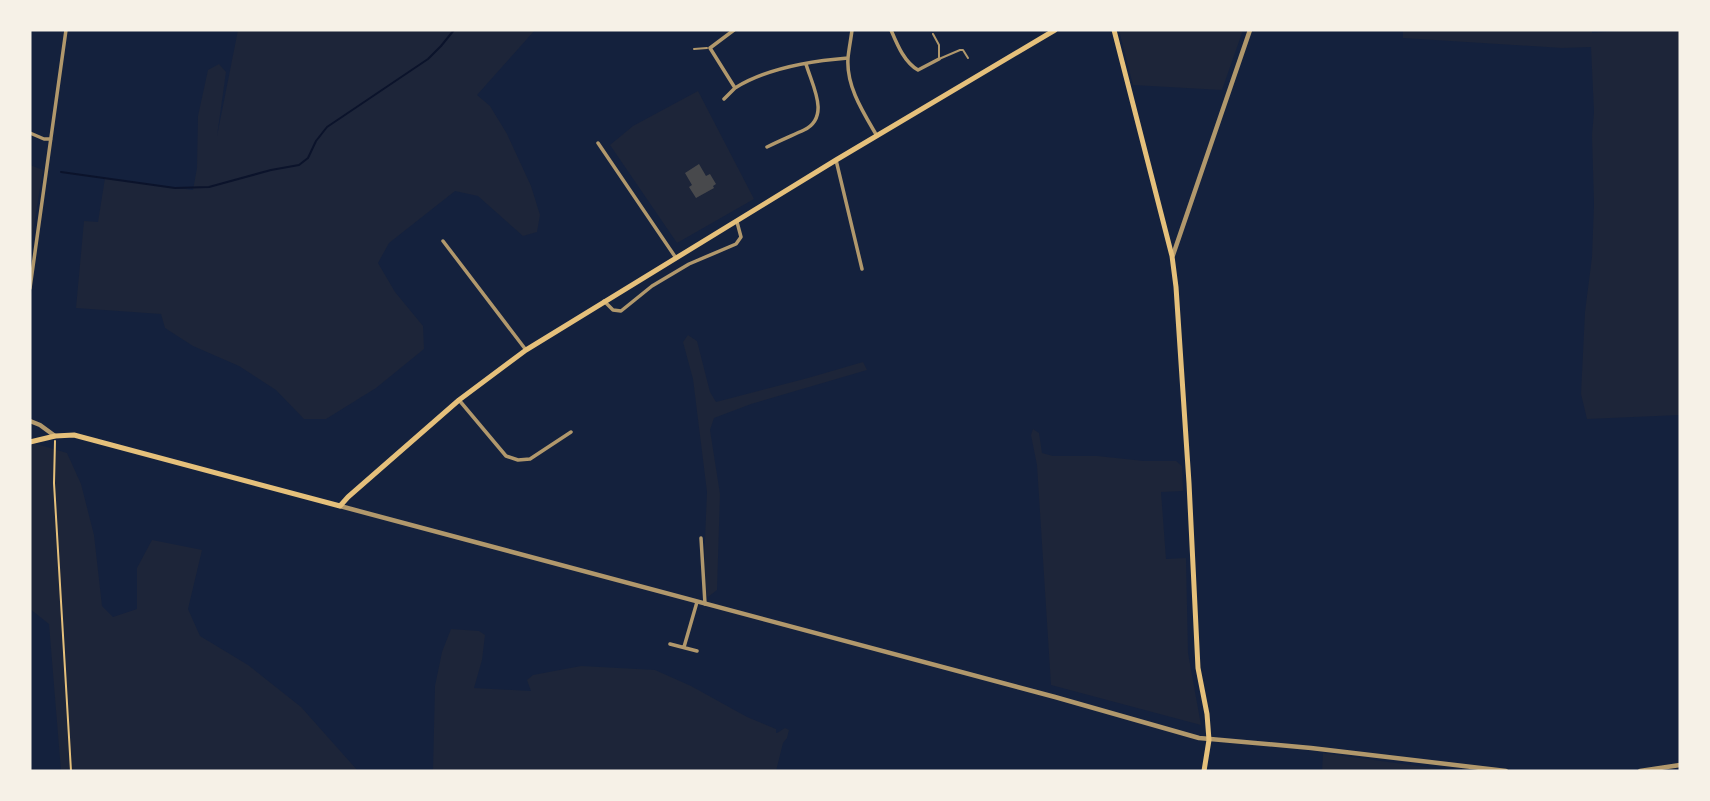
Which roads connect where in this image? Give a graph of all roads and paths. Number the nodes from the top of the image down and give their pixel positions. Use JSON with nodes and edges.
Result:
{"nodes":[{"id":1,"x":66,"y":30,"type":"edge"},
{"id":2,"x":734,"y":30,"type":"edge"},
{"id":3,"x":852,"y":30,"type":"edge"},
{"id":4,"x":891,"y":30,"type":"edge"},
{"id":5,"x":1055,"y":30,"type":"edge"},
{"id":6,"x":1114,"y":30,"type":"edge"},
{"id":7,"x":1250,"y":30,"type":"edge"},
{"id":8,"x":933,"y":34,"type":"dead end"},
{"id":9,"x":710,"y":48,"type":"junction"},
{"id":10,"x":694,"y":49,"type":"dead end"},
{"id":11,"x":848,"y":58,"type":"junction"},
{"id":12,"x":939,"y":58,"type":"junction"},
{"id":13,"x":968,"y":58,"type":"dead end"},
{"id":14,"x":806,"y":64,"type":"junction"},
{"id":15,"x":735,"y":88,"type":"junction"},
{"id":16,"x":724,"y":99,"type":"dead end"},
{"id":17,"x":30,"y":133,"type":"edge"},
{"id":18,"x":877,"y":136,"type":"junction"},
{"id":19,"x":51,"y":139,"type":"junction"},
{"id":20,"x":598,"y":143,"type":"dead end"},
{"id":21,"x":767,"y":147,"type":"dead end"},
{"id":22,"x":836,"y":160,"type":"junction"},
{"id":23,"x":737,"y":222,"type":"junction"},
{"id":24,"x":443,"y":241,"type":"dead end"},
{"id":25,"x":1172,"y":256,"type":"junction"},
{"id":26,"x":676,"y":258,"type":"junction"},
{"id":27,"x":862,"y":269,"type":"dead end"},
{"id":28,"x":30,"y":288,"type":"edge"},
{"id":29,"x":604,"y":302,"type":"junction"},
{"id":30,"x":526,"y":350,"type":"junction"},
{"id":31,"x":459,"y":400,"type":"junction"},
{"id":32,"x":30,"y":421,"type":"edge"},
{"id":33,"x":571,"y":432,"type":"dead end"},
{"id":34,"x":55,"y":436,"type":"junction"},
{"id":35,"x":30,"y":442,"type":"edge"},
{"id":36,"x":340,"y":506,"type":"junction"},
{"id":37,"x":702,"y":538,"type":"dead end"},
{"id":38,"x":697,"y":602,"type":"junction"},
{"id":39,"x":705,"y":604,"type":"junction"},
{"id":40,"x":670,"y":644,"type":"dead end"},
{"id":41,"x":684,"y":648,"type":"junction"},
{"id":42,"x":697,"y":651,"type":"dead end"},
{"id":43,"x":1209,"y":740,"type":"junction"},
{"id":44,"x":1680,"y":765,"type":"edge"},
{"id":45,"x":71,"y":771,"type":"edge"},
{"id":46,"x":1203,"y":771,"type":"edge"},
{"id":47,"x":1506,"y":771,"type":"edge"},
{"id":48,"x":1640,"y":771,"type":"edge"}],
"edges":[{"from":1,"to":19,"type":"street"},
{"from":2,"to":9,"type":"street"},
{"from":3,"to":11,"type":"street"},
{"from":4,"to":12,"type":"street"},
{"from":5,"to":18,"type":"main road"},
{"from":6,"to":25,"type":"main road"},
{"from":7,"to":25,"type":"street"},
{"from":8,"to":12,"type":"lane"},
{"from":9,"to":10,"type":"lane"},
{"from":9,"to":15,"type":"street"},
{"from":11,"to":14,"type":"street"},
{"from":11,"to":18,"type":"street"},
{"from":12,"to":13,"type":"lane"},
{"from":14,"to":15,"type":"street"},
{"from":14,"to":21,"type":"street"},
{"from":15,"to":16,"type":"street"},
{"from":17,"to":19,"type":"street"},
{"from":18,"to":22,"type":"main road"},
{"from":19,"to":28,"type":"street"},
{"from":20,"to":26,"type":"street"},
{"from":22,"to":23,"type":"main road"},
{"from":22,"to":27,"type":"street"},
{"from":23,"to":26,"type":"main road"},
{"from":23,"to":29,"type":"street"},
{"from":24,"to":30,"type":"street"},
{"from":25,"to":43,"type":"main road"},
{"from":26,"to":29,"type":"main road"},
{"from":29,"to":30,"type":"main road"},
{"from":30,"to":31,"type":"main road"},
{"from":31,"to":33,"type":"street"},
{"from":31,"to":36,"type":"main road"},
{"from":32,"to":34,"type":"street"},
{"from":34,"to":35,"type":"main road"},
{"from":34,"to":36,"type":"main road"},
{"from":34,"to":45,"type":"path"},
{"from":36,"to":38,"type":"street"},
{"from":37,"to":39,"type":"street"},
{"from":38,"to":39,"type":"street"},
{"from":38,"to":41,"type":"street"},
{"from":39,"to":43,"type":"street"},
{"from":40,"to":41,"type":"street"},
{"from":41,"to":42,"type":"street"},
{"from":43,"to":46,"type":"main road"},
{"from":43,"to":47,"type":"street"},
{"from":44,"to":48,"type":"street"}]}
